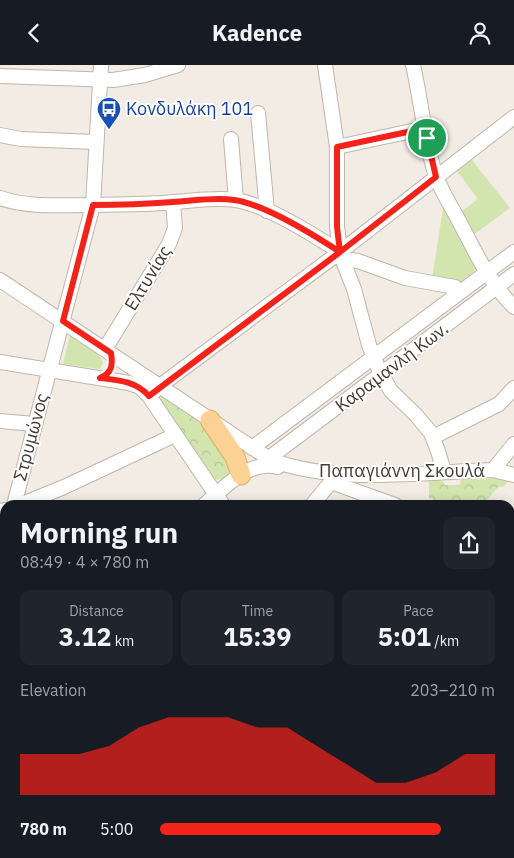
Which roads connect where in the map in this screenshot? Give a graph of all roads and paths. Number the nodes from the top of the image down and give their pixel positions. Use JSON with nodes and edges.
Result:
{"nodes":[{"id":1,"x":101,"y":65,"type":"edge"},
{"id":2,"x":325,"y":65,"type":"edge"},
{"id":3,"x":413,"y":65,"type":"edge"},
{"id":4,"x":173,"y":66,"type":"edge"},
{"id":5,"x":0,"y":76,"type":"edge"},
{"id":6,"x":100,"y":81,"type":"junction"},
{"id":7,"x":258,"y":113,"type":"dead end"},
{"id":8,"x":514,"y":117,"type":"edge"},
{"id":9,"x":426,"y":128,"type":"junction"},
{"id":10,"x":0,"y":135,"type":"edge"},
{"id":11,"x":231,"y":139,"type":"dead end"},
{"id":12,"x":96,"y":142,"type":"junction"},
{"id":13,"x":337,"y":147,"type":"junction"},
{"id":14,"x":436,"y":177,"type":"junction"},
{"id":15,"x":0,"y":197,"type":"edge"},
{"id":16,"x":236,"y":200,"type":"junction"},
{"id":17,"x":173,"y":203,"type":"junction"},
{"id":18,"x":93,"y":205,"type":"junction"},
{"id":19,"x":267,"y":211,"type":"junction"},
{"id":20,"x":514,"y":252,"type":"edge"},
{"id":21,"x":342,"y":257,"type":"junction"},
{"id":22,"x":486,"y":273,"type":"junction"},
{"id":23,"x":514,"y":274,"type":"edge"},
{"id":24,"x":0,"y":280,"type":"edge"},
{"id":25,"x":496,"y":287,"type":"junction"},
{"id":26,"x":460,"y":292,"type":"junction"},
{"id":27,"x":514,"y":307,"type":"edge"},
{"id":28,"x":63,"y":321,"type":"junction"},
{"id":29,"x":108,"y":351,"type":"junction"},
{"id":30,"x":373,"y":357,"type":"junction"},
{"id":31,"x":0,"y":362,"type":"edge"},
{"id":32,"x":50,"y":369,"type":"junction"},
{"id":33,"x":381,"y":375,"type":"junction"},
{"id":34,"x":100,"y":378,"type":"junction"},
{"id":35,"x":161,"y":385,"type":"junction"},
{"id":36,"x":514,"y":389,"type":"edge"},
{"id":37,"x":149,"y":396,"type":"junction"},
{"id":38,"x":210,"y":420,"type":"junction"},
{"id":39,"x":0,"y":421,"type":"edge"},
{"id":40,"x":34,"y":424,"type":"junction"},
{"id":41,"x":176,"y":435,"type":"junction"},
{"id":42,"x":433,"y":437,"type":"junction"},
{"id":43,"x":514,"y":444,"type":"edge"},
{"id":44,"x":252,"y":448,"type":"junction"},
{"id":45,"x":269,"y":459,"type":"junction"},
{"id":46,"x":303,"y":470,"type":"junction"},
{"id":47,"x":493,"y":471,"type":"junction"},
{"id":48,"x":444,"y":472,"type":"junction"},
{"id":49,"x":241,"y":475,"type":"junction"},
{"id":50,"x":514,"y":475,"type":"edge"},
{"id":51,"x":334,"y":478,"type":"junction"},
{"id":52,"x":15,"y":500,"type":"edge"},
{"id":53,"x":32,"y":500,"type":"edge"},
{"id":54,"x":220,"y":500,"type":"edge"},
{"id":55,"x":316,"y":500,"type":"edge"},
{"id":56,"x":384,"y":500,"type":"edge"}],
"edges":[{"from":1,"to":6,"type":"street","name":"Στρυμώνος"},
{"from":2,"to":13,"type":"street"},
{"from":3,"to":9,"type":"street"},
{"from":4,"to":6,"type":"street"},
{"from":5,"to":6,"type":"street"},
{"from":6,"to":12,"type":"street","name":"Στρυμώνος"},
{"from":7,"to":19,"type":"street"},
{"from":8,"to":14,"type":"street"},
{"from":9,"to":13,"type":"street"},
{"from":9,"to":14,"type":"street"},
{"from":10,"to":12,"type":"street"},
{"from":11,"to":16,"type":"street"},
{"from":12,"to":18,"type":"street","name":"Στρυμώνος"},
{"from":13,"to":21,"type":"street"},
{"from":14,"to":21,"type":"street"},
{"from":14,"to":22,"type":"street"},
{"from":15,"to":18,"type":"street"},
{"from":16,"to":17,"type":"street"},
{"from":16,"to":19,"type":"street"},
{"from":17,"to":18,"type":"street"},
{"from":17,"to":29,"type":"street","name":"Ελτυνίας"},
{"from":18,"to":28,"type":"street","name":"Στρυμώνος"},
{"from":19,"to":21,"type":"street"},
{"from":20,"to":22,"type":"street","name":"Καραμανλή Κων."},
{"from":21,"to":26,"type":"street"},
{"from":21,"to":30,"type":"street"},
{"from":21,"to":35,"type":"street"},
{"from":22,"to":25,"type":"street"},
{"from":22,"to":26,"type":"street","name":"Καραμανλή Κων."},
{"from":23,"to":25,"type":"street","name":"Καραμανλή Κων."},
{"from":24,"to":28,"type":"street","name":"Παπαγιάννη Σκουλά"},
{"from":25,"to":27,"type":"street"},
{"from":25,"to":33,"type":"street","name":"Καραμανλή Κων."},
{"from":26,"to":30,"type":"street","name":"Καραμανλή Κων."},
{"from":28,"to":29,"type":"street","name":"Παπαγιάννη Σκουλά"},
{"from":28,"to":32,"type":"street","name":"Στρυμώνος"},
{"from":29,"to":34,"type":"street","name":"Ελτυνίας"},
{"from":29,"to":35,"type":"street","name":"Παπαγιάννη Σκουλά"},
{"from":30,"to":33,"type":"street"},
{"from":30,"to":44,"type":"street","name":"Καραμανλή Κων."},
{"from":31,"to":32,"type":"street"},
{"from":32,"to":34,"type":"street"},
{"from":32,"to":40,"type":"street","name":"Στρυμώνος"},
{"from":33,"to":42,"type":"street"},
{"from":33,"to":45,"type":"street","name":"Καραμανλή Κων."},
{"from":34,"to":37,"type":"street"},
{"from":35,"to":37,"type":"street"},
{"from":35,"to":38,"type":"street","name":"Παπαγιάννη Σκουλά"},
{"from":36,"to":42,"type":"street"},
{"from":37,"to":41,"type":"street"},
{"from":38,"to":44,"type":"street","name":"Παπαγιάννη Σκουλά"},
{"from":38,"to":49,"type":"main road"},
{"from":39,"to":40,"type":"street"},
{"from":40,"to":52,"type":"street","name":"Στρυμώνος"},
{"from":41,"to":53,"type":"street"},
{"from":41,"to":54,"type":"street"},
{"from":42,"to":48,"type":"street"},
{"from":43,"to":47,"type":"street"},
{"from":44,"to":45,"type":"street","name":"Παπαγιάννη Σκουλά"},
{"from":45,"to":46,"type":"street","name":"Παπαγιάννη Σκουλά"},
{"from":46,"to":49,"type":"street"},
{"from":46,"to":51,"type":"street","name":"Παπαγιάννη Σκουλά"},
{"from":47,"to":48,"type":"street","name":"Παπαγιάννη Σκουλά"},
{"from":47,"to":50,"type":"street","name":"Παπαγιάννη Σκουλά"},
{"from":48,"to":51,"type":"street","name":"Παπαγιάννη Σκουλά"},
{"from":49,"to":54,"type":"street"},
{"from":51,"to":55,"type":"street"},
{"from":51,"to":56,"type":"street"}]}
